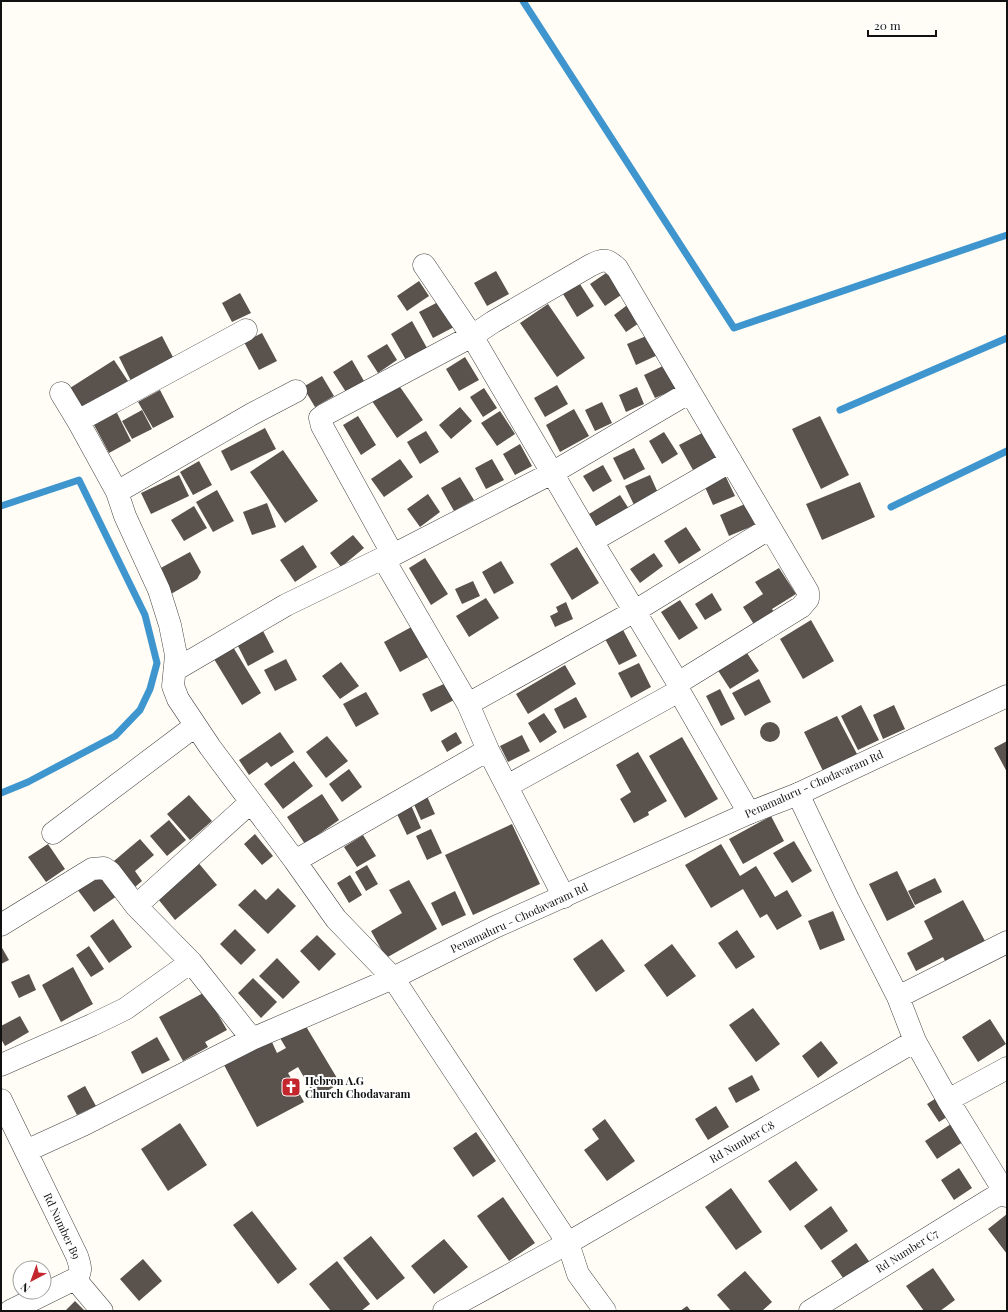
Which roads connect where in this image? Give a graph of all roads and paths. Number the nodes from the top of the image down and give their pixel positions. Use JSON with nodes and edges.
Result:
{"nodes":[{"id":1,"x":424,"y":265,"type":"dead end"},
{"id":2,"x":246,"y":330,"type":"dead end"},
{"id":3,"x":472,"y":336,"type":"junction"},
{"id":4,"x":296,"y":391,"type":"dead end"},
{"id":5,"x":690,"y":392,"type":"junction"},
{"id":6,"x":61,"y":393,"type":"dead end"},
{"id":7,"x":78,"y":421,"type":"junction"},
{"id":8,"x":731,"y":461,"type":"junction"},
{"id":9,"x":552,"y":473,"type":"junction"},
{"id":10,"x":117,"y":492,"type":"junction"},
{"id":11,"x":770,"y":528,"type":"junction"},
{"id":12,"x":592,"y":541,"type":"junction"},
{"id":13,"x":388,"y":556,"type":"junction"},
{"id":14,"x":635,"y":611,"type":"junction"},
{"id":15,"x":175,"y":670,"type":"junction"},
{"id":16,"x":678,"y":687,"type":"junction"},
{"id":17,"x":1007,"y":696,"type":"edge"},
{"id":18,"x":468,"y":704,"type":"junction"},
{"id":19,"x":195,"y":726,"type":"junction"},
{"id":20,"x":488,"y":750,"type":"junction"},
{"id":21,"x":507,"y":786,"type":"junction"},
{"id":22,"x":798,"y":794,"type":"junction"},
{"id":23,"x":251,"y":802,"type":"junction"},
{"id":24,"x":749,"y":813,"type":"junction"},
{"id":25,"x":53,"y":833,"type":"dead end"},
{"id":26,"x":295,"y":861,"type":"junction"},
{"id":27,"x":564,"y":897,"type":"junction"},
{"id":28,"x":136,"y":906,"type":"junction"},
{"id":29,"x":1,"y":925,"type":"edge"},
{"id":30,"x":1007,"y":942,"type":"edge"},
{"id":31,"x":191,"y":962,"type":"junction"},
{"id":32,"x":392,"y":978,"type":"junction"},
{"id":33,"x":898,"y":997,"type":"junction"},
{"id":34,"x":252,"y":1039,"type":"junction"},
{"id":35,"x":915,"y":1041,"type":"junction"},
{"id":36,"x":1,"y":1065,"type":"edge"},
{"id":37,"x":1007,"y":1068,"type":"edge"},
{"id":38,"x":1,"y":1100,"type":"edge"},
{"id":39,"x":948,"y":1100,"type":"junction"},
{"id":40,"x":26,"y":1151,"type":"junction"},
{"id":41,"x":1005,"y":1193,"type":"edge"},
{"id":42,"x":568,"y":1243,"type":"junction"},
{"id":43,"x":75,"y":1279,"type":"junction"},
{"id":44,"x":10,"y":1311,"type":"edge"},
{"id":45,"x":102,"y":1311,"type":"edge"},
{"id":46,"x":444,"y":1311,"type":"edge"},
{"id":47,"x":605,"y":1311,"type":"edge"},
{"id":48,"x":810,"y":1311,"type":"edge"}],
"edges":[{"from":1,"to":3,"type":"street"},
{"from":2,"to":7,"type":"street"},
{"from":3,"to":5,"type":"street"},
{"from":3,"to":9,"type":"street"},
{"from":3,"to":13,"type":"street"},
{"from":4,"to":10,"type":"street"},
{"from":5,"to":8,"type":"street"},
{"from":5,"to":9,"type":"street"},
{"from":6,"to":7,"type":"street"},
{"from":7,"to":10,"type":"street"},
{"from":8,"to":11,"type":"street"},
{"from":8,"to":12,"type":"street"},
{"from":9,"to":12,"type":"street"},
{"from":9,"to":13,"type":"street"},
{"from":10,"to":15,"type":"street"},
{"from":11,"to":14,"type":"street"},
{"from":11,"to":16,"type":"street"},
{"from":12,"to":14,"type":"street"},
{"from":13,"to":15,"type":"street"},
{"from":13,"to":18,"type":"street"},
{"from":14,"to":16,"type":"street"},
{"from":14,"to":18,"type":"street"},
{"from":15,"to":19,"type":"street"},
{"from":16,"to":21,"type":"street"},
{"from":16,"to":24,"type":"street"},
{"from":17,"to":22,"type":"street","name":"Penamaluru - Chodavaram Rd"},
{"from":18,"to":20,"type":"street"},
{"from":19,"to":23,"type":"street"},
{"from":19,"to":25,"type":"street"},
{"from":20,"to":21,"type":"street"},
{"from":20,"to":26,"type":"street"},
{"from":21,"to":27,"type":"street"},
{"from":22,"to":24,"type":"street","name":"Penamaluru - Chodavaram Rd"},
{"from":22,"to":33,"type":"street"},
{"from":23,"to":26,"type":"street"},
{"from":23,"to":28,"type":"street"},
{"from":24,"to":27,"type":"street","name":"Penamaluru - Chodavaram Rd"},
{"from":26,"to":32,"type":"street"},
{"from":27,"to":32,"type":"street","name":"Penamaluru - Chodavaram Rd"},
{"from":28,"to":29,"type":"street"},
{"from":28,"to":31,"type":"street"},
{"from":30,"to":33,"type":"street"},
{"from":31,"to":34,"type":"street"},
{"from":31,"to":36,"type":"street"},
{"from":32,"to":34,"type":"street","name":"Penamaluru - Chodavaram Rd"},
{"from":32,"to":42,"type":"street"},
{"from":33,"to":35,"type":"street"},
{"from":34,"to":40,"type":"street","name":"Penamaluru - Chodavaram Rd"},
{"from":35,"to":39,"type":"street"},
{"from":35,"to":42,"type":"street","name":"Rd Number C8"},
{"from":37,"to":39,"type":"street"},
{"from":38,"to":40,"type":"street","name":"Rd Number B9"},
{"from":39,"to":41,"type":"street"},
{"from":40,"to":43,"type":"street","name":"Rd Number B9"},
{"from":41,"to":48,"type":"street","name":"Rd Number C7"},
{"from":42,"to":46,"type":"street","name":"Rd Number C8"},
{"from":42,"to":47,"type":"street"},
{"from":43,"to":44,"type":"street"},
{"from":43,"to":45,"type":"street"}]}
